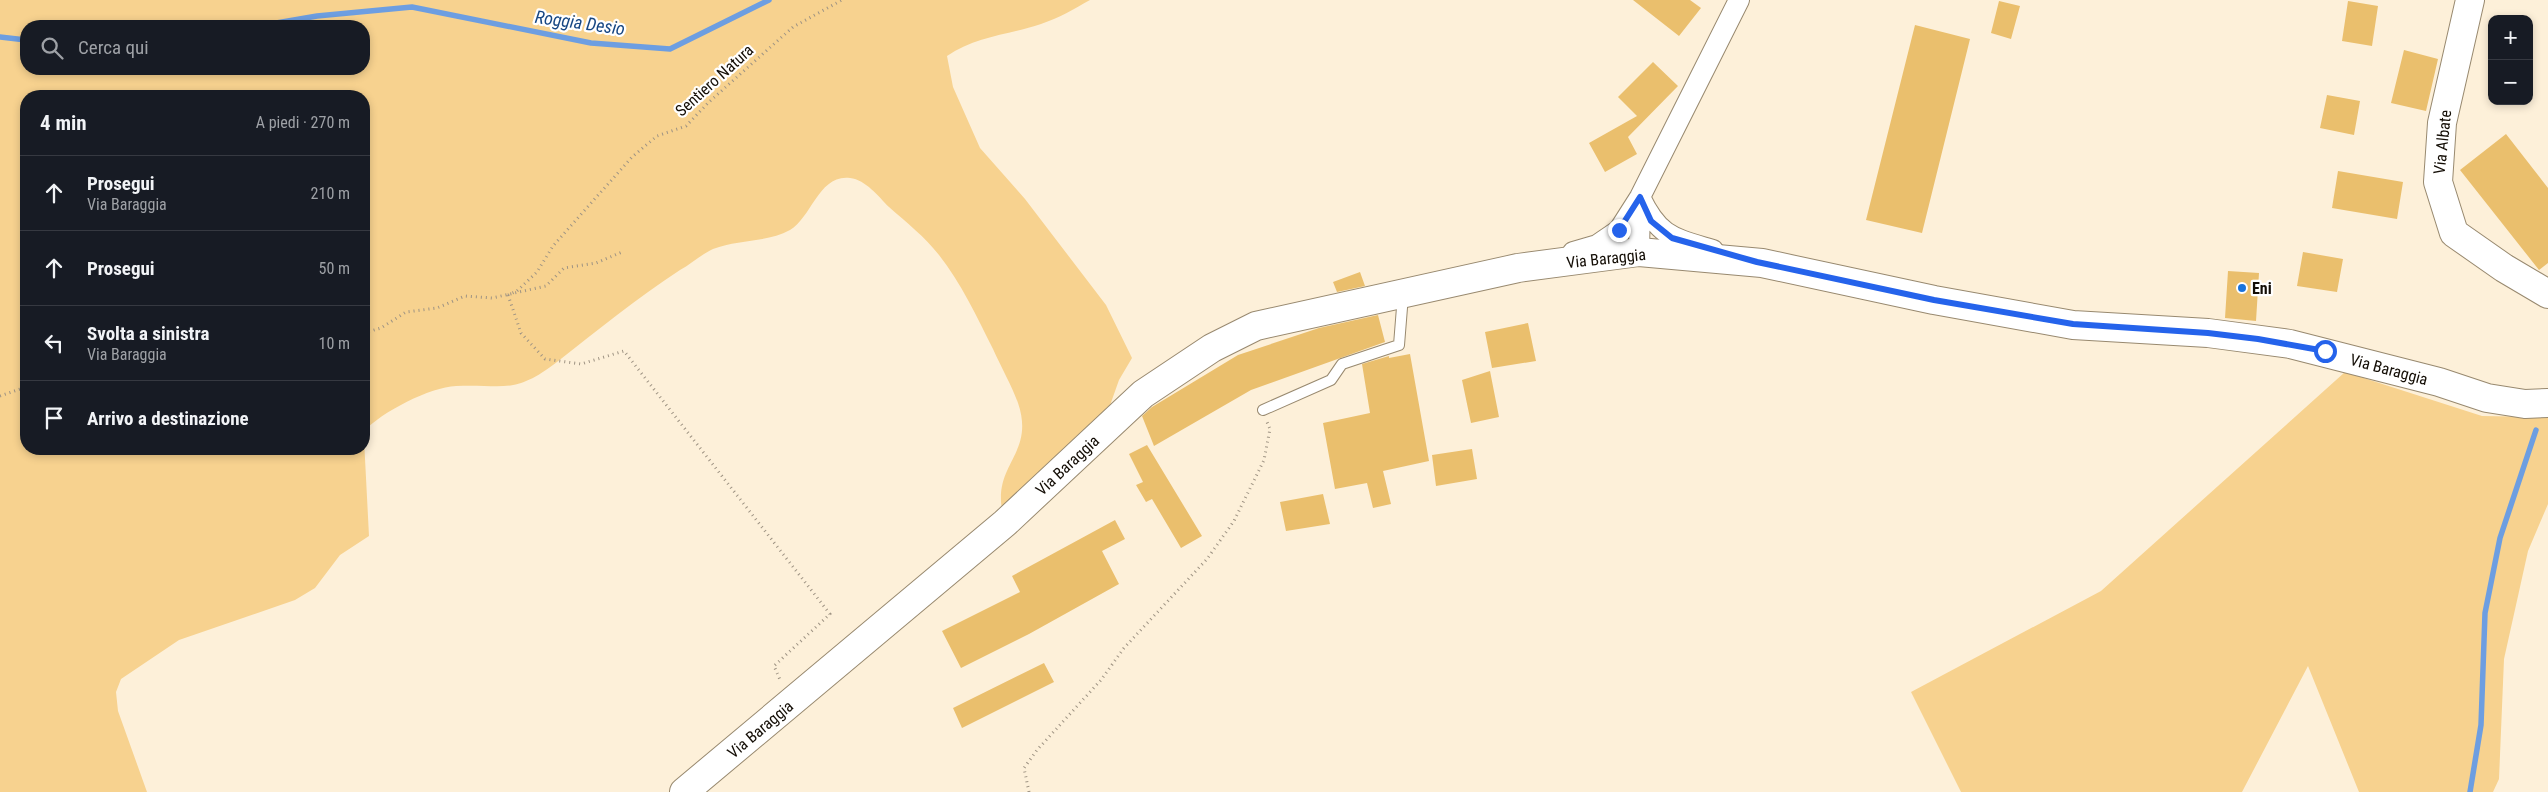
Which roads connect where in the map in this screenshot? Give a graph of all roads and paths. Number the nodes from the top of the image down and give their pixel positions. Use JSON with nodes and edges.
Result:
{"nodes":[{"id":1,"x":842,"y":0,"type":"edge"},
{"id":2,"x":1739,"y":0,"type":"edge"},
{"id":3,"x":2470,"y":0,"type":"edge"},
{"id":4,"x":1640,"y":197,"type":"junction"},
{"id":5,"x":622,"y":252,"type":"dead end"},
{"id":6,"x":1639,"y":252,"type":"junction"},
{"id":7,"x":1757,"y":262,"type":"junction"},
{"id":8,"x":1518,"y":268,"type":"junction"},
{"id":9,"x":1403,"y":292,"type":"junction"},
{"id":10,"x":2548,"y":294,"type":"edge"},
{"id":11,"x":508,"y":295,"type":"junction"},
{"id":12,"x":370,"y":331,"type":"edge"},
{"id":13,"x":20,"y":389,"type":"edge"},
{"id":14,"x":0,"y":396,"type":"edge"},
{"id":15,"x":2548,"y":403,"type":"edge"},
{"id":16,"x":1263,"y":410,"type":"joint"},
{"id":17,"x":790,"y":704,"type":"junction"},
{"id":18,"x":684,"y":792,"type":"edge"},
{"id":19,"x":1029,"y":792,"type":"edge"}],
"edges":[{"from":1,"to":11,"type":"path","name":"Sentiero Natura"},
{"from":2,"to":4,"type":"street","name":"Via Baraggia"},
{"from":3,"to":10,"type":"street","name":"Via Albate"},
{"from":4,"to":6,"type":"street"},
{"from":4,"to":7,"type":"street"},
{"from":4,"to":8,"type":"street","name":"Via Baraggia"},
{"from":5,"to":11,"type":"path"},
{"from":6,"to":7,"type":"street","name":"Via Baraggia"},
{"from":6,"to":8,"type":"street","name":"Via Baraggia"},
{"from":7,"to":15,"type":"street","name":"Via Baraggia"},
{"from":8,"to":9,"type":"street","name":"Via Baraggia"},
{"from":9,"to":16,"type":"lane"},
{"from":9,"to":17,"type":"street","name":"Via Baraggia"},
{"from":11,"to":12,"type":"path"},
{"from":11,"to":17,"type":"path"},
{"from":13,"to":14,"type":"path"},
{"from":16,"to":19,"type":"path"},
{"from":17,"to":18,"type":"street","name":"Via Baraggia"}]}
